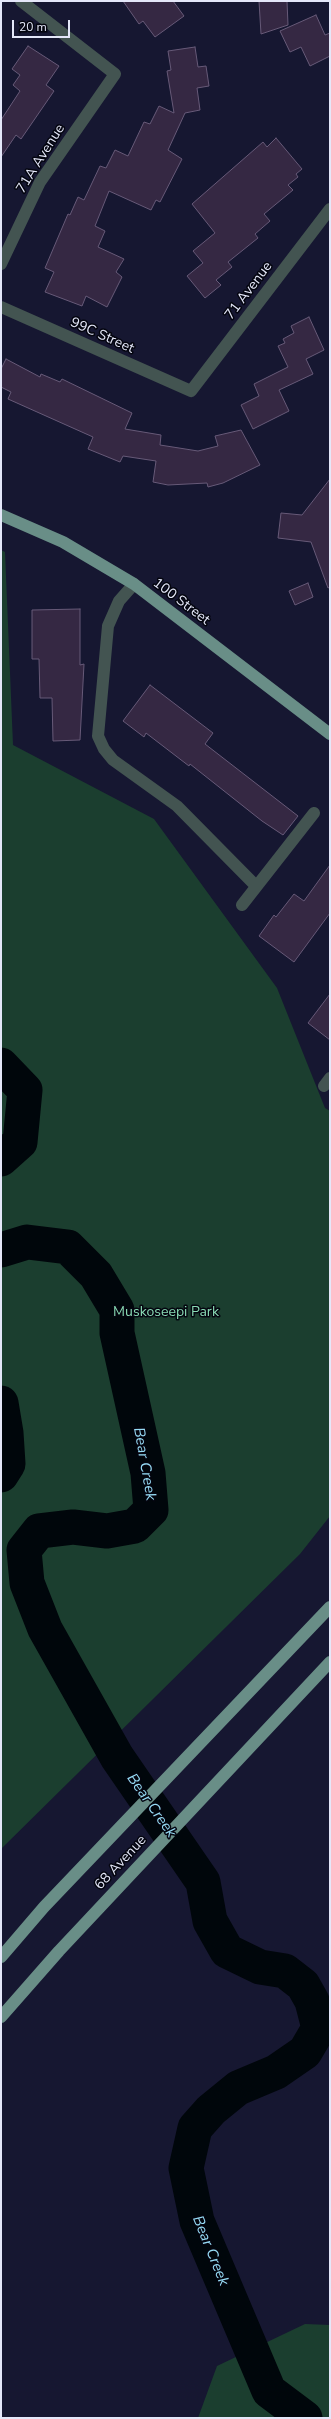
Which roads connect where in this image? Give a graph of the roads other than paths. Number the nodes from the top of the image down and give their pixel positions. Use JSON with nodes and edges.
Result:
{"nodes":[{"id":1,"x":20,"y":1,"type":"edge"},
{"id":2,"x":330,"y":209,"type":"edge"},
{"id":3,"x":1,"y":264,"type":"edge"},
{"id":4,"x":1,"y":307,"type":"edge"},
{"id":5,"x":191,"y":391,"type":"joint"},
{"id":6,"x":1,"y":515,"type":"edge"},
{"id":7,"x":134,"y":584,"type":"junction"},
{"id":8,"x":330,"y":734,"type":"edge"},
{"id":9,"x":314,"y":813,"type":"dead end"},
{"id":10,"x":256,"y":886,"type":"junction"},
{"id":11,"x":242,"y":905,"type":"dead end"},
{"id":12,"x":330,"y":1607,"type":"edge"},
{"id":13,"x":330,"y":1662,"type":"edge"},
{"id":14,"x":1,"y":1957,"type":"edge"},
{"id":15,"x":1,"y":2017,"type":"edge"}],
"edges":[{"from":1,"to":3,"type":"street","name":"71A Avenue"},
{"from":2,"to":5,"type":"street","name":"71 Avenue"},
{"from":4,"to":5,"type":"street","name":"99C Street"},
{"from":6,"to":7,"type":"main road","name":"100 Street"},
{"from":7,"to":8,"type":"main road","name":"100 Street"},
{"from":7,"to":10,"type":"street"},
{"from":9,"to":10,"type":"street"},
{"from":10,"to":11,"type":"street"},
{"from":12,"to":14,"type":"main road","name":"68 Avenue"},
{"from":13,"to":15,"type":"main road","name":"68 Avenue"}]}
